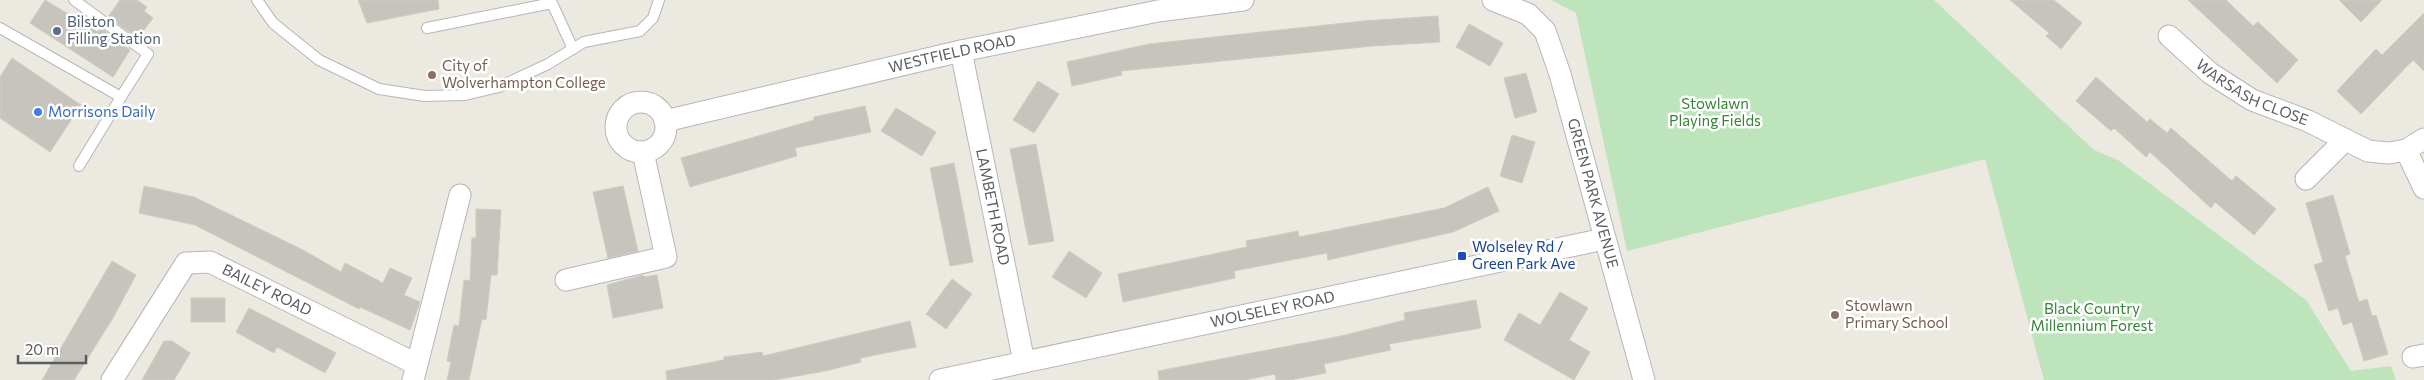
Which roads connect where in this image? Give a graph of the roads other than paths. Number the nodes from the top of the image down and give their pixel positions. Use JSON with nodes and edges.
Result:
{"nodes":[{"id":1,"x":74,"y":0,"type":"edge"},
{"id":2,"x":257,"y":0,"type":"edge"},
{"id":3,"x":658,"y":0,"type":"edge"},
{"id":4,"x":1243,"y":0,"type":"edge"},
{"id":5,"x":1493,"y":0,"type":"edge"},
{"id":6,"x":0,"y":28,"type":"edge"},
{"id":7,"x":427,"y":28,"type":"dead end"},
{"id":8,"x":2169,"y":36,"type":"dead end"},
{"id":9,"x":573,"y":49,"type":"junction"},
{"id":10,"x":960,"y":51,"type":"junction"},
{"id":11,"x":121,"y":96,"type":"junction"},
{"id":12,"x":665,"y":121,"type":"junction"},
{"id":13,"x":2344,"y":141,"type":"junction"},
{"id":14,"x":2415,"y":144,"type":"edge"},
{"id":15,"x":643,"y":152,"type":"junction"},
{"id":16,"x":79,"y":166,"type":"dead end"},
{"id":17,"x":2306,"y":178,"type":"dead end"},
{"id":18,"x":2424,"y":188,"type":"edge"},
{"id":19,"x":460,"y":195,"type":"dead end"},
{"id":20,"x":1604,"y":239,"type":"junction"},
{"id":21,"x":566,"y":280,"type":"dead end"},
{"id":22,"x":1024,"y":362,"type":"junction"},
{"id":23,"x":414,"y":372,"type":"edge"},
{"id":24,"x":112,"y":380,"type":"edge"},
{"id":25,"x":940,"y":380,"type":"edge"},
{"id":26,"x":1644,"y":380,"type":"edge"}],
"edges":[{"from":1,"to":11,"type":"lane"},
{"from":2,"to":9,"type":"lane"},
{"from":3,"to":9,"type":"lane"},
{"from":4,"to":10,"type":"street","name":"WESTFIELD ROAD"},
{"from":5,"to":20,"type":"street","name":"GREEN PARK AVENUE"},
{"from":6,"to":11,"type":"lane"},
{"from":7,"to":9,"type":"lane"},
{"from":8,"to":13,"type":"street","name":"WARSASH CLOSE"},
{"from":10,"to":12,"type":"street","name":"WESTFIELD ROAD"},
{"from":10,"to":22,"type":"street","name":"LAMBETH ROAD"},
{"from":11,"to":16,"type":"lane"},
{"from":12,"to":15,"type":"street"},
{"from":12,"to":15,"type":"street"},
{"from":13,"to":14,"type":"street","name":"WARSASH CLOSE"},
{"from":13,"to":17,"type":"street"},
{"from":14,"to":18,"type":"street","name":"WARSASH CLOSE"},
{"from":15,"to":21,"type":"street"},
{"from":19,"to":23,"type":"street","name":"BAILEY ROAD"},
{"from":20,"to":22,"type":"street","name":"WOLSELEY ROAD"},
{"from":20,"to":26,"type":"street","name":"GREEN PARK AVENUE"},
{"from":22,"to":25,"type":"street","name":"WOLSELEY ROAD"},
{"from":23,"to":24,"type":"street","name":"BAILEY ROAD"}]}
